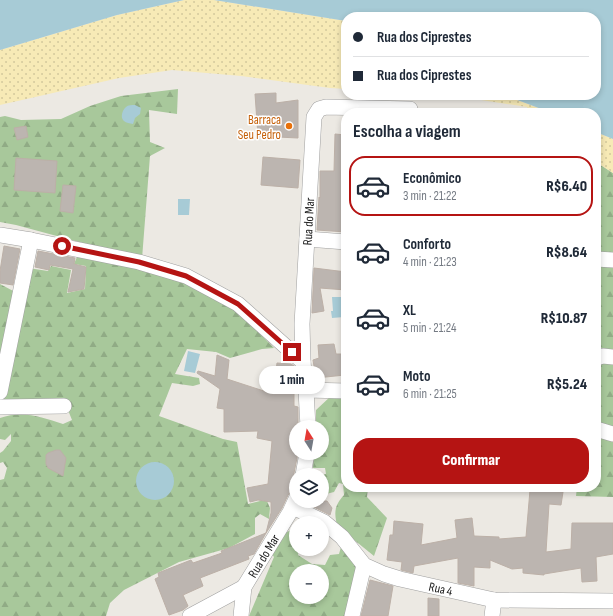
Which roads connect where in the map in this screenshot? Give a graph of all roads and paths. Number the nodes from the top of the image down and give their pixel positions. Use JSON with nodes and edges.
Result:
{"nodes":[{"id":1,"x":368,"y":108,"type":"edge"},
{"id":2,"x":0,"y":235,"type":"edge"},
{"id":3,"x":308,"y":239,"type":"junction"},
{"id":4,"x":31,"y":240,"type":"junction"},
{"id":5,"x":341,"y":242,"type":"edge"},
{"id":6,"x":601,"y":259,"type":"edge"},
{"id":7,"x":613,"y":260,"type":"edge"},
{"id":8,"x":601,"y":357,"type":"edge"},
{"id":9,"x":613,"y":357,"type":"edge"},
{"id":10,"x":303,"y":362,"type":"junction"},
{"id":11,"x":306,"y":390,"type":"junction"},
{"id":12,"x":341,"y":391,"type":"edge"},
{"id":13,"x":0,"y":392,"type":"edge"},
{"id":14,"x":64,"y":406,"type":"dead end"},
{"id":15,"x":0,"y":407,"type":"edge"},
{"id":16,"x":308,"y":420,"type":"edge"},
{"id":17,"x":601,"y":430,"type":"edge"},
{"id":18,"x":613,"y":434,"type":"edge"},
{"id":19,"x":291,"y":508,"type":"edge"},
{"id":20,"x":304,"y":508,"type":"edge"},
{"id":21,"x":364,"y":565,"type":"junction"},
{"id":22,"x":244,"y":587,"type":"junction"},
{"id":23,"x":494,"y":600,"type":"junction"},
{"id":24,"x":613,"y":601,"type":"edge"},
{"id":25,"x":190,"y":616,"type":"edge"},
{"id":26,"x":241,"y":616,"type":"edge"},
{"id":27,"x":352,"y":616,"type":"edge"},
{"id":28,"x":492,"y":616,"type":"edge"}],
"edges":[{"from":1,"to":3,"type":"street","name":"Rua do Mar"},
{"from":2,"to":4,"type":"street"},
{"from":3,"to":5,"type":"street"},
{"from":3,"to":10,"type":"street","name":"Rua do Mar"},
{"from":4,"to":10,"type":"street"},
{"from":4,"to":13,"type":"street"},
{"from":6,"to":7,"type":"street"},
{"from":8,"to":9,"type":"street"},
{"from":10,"to":11,"type":"street","name":"Rua do Mar"},
{"from":11,"to":12,"type":"street"},
{"from":11,"to":16,"type":"street","name":"Rua do Mar"},
{"from":14,"to":15,"type":"street"},
{"from":17,"to":18,"type":"street"},
{"from":19,"to":22,"type":"street","name":"Rua do Mar"},
{"from":20,"to":21,"type":"street","name":"Rua 4"},
{"from":21,"to":23,"type":"street","name":"Rua 4"},
{"from":21,"to":27,"type":"street"},
{"from":22,"to":25,"type":"street"},
{"from":22,"to":26,"type":"street","name":"Rua do Mar"},
{"from":23,"to":24,"type":"street","name":"Rua 4"},
{"from":23,"to":28,"type":"street"}]}
